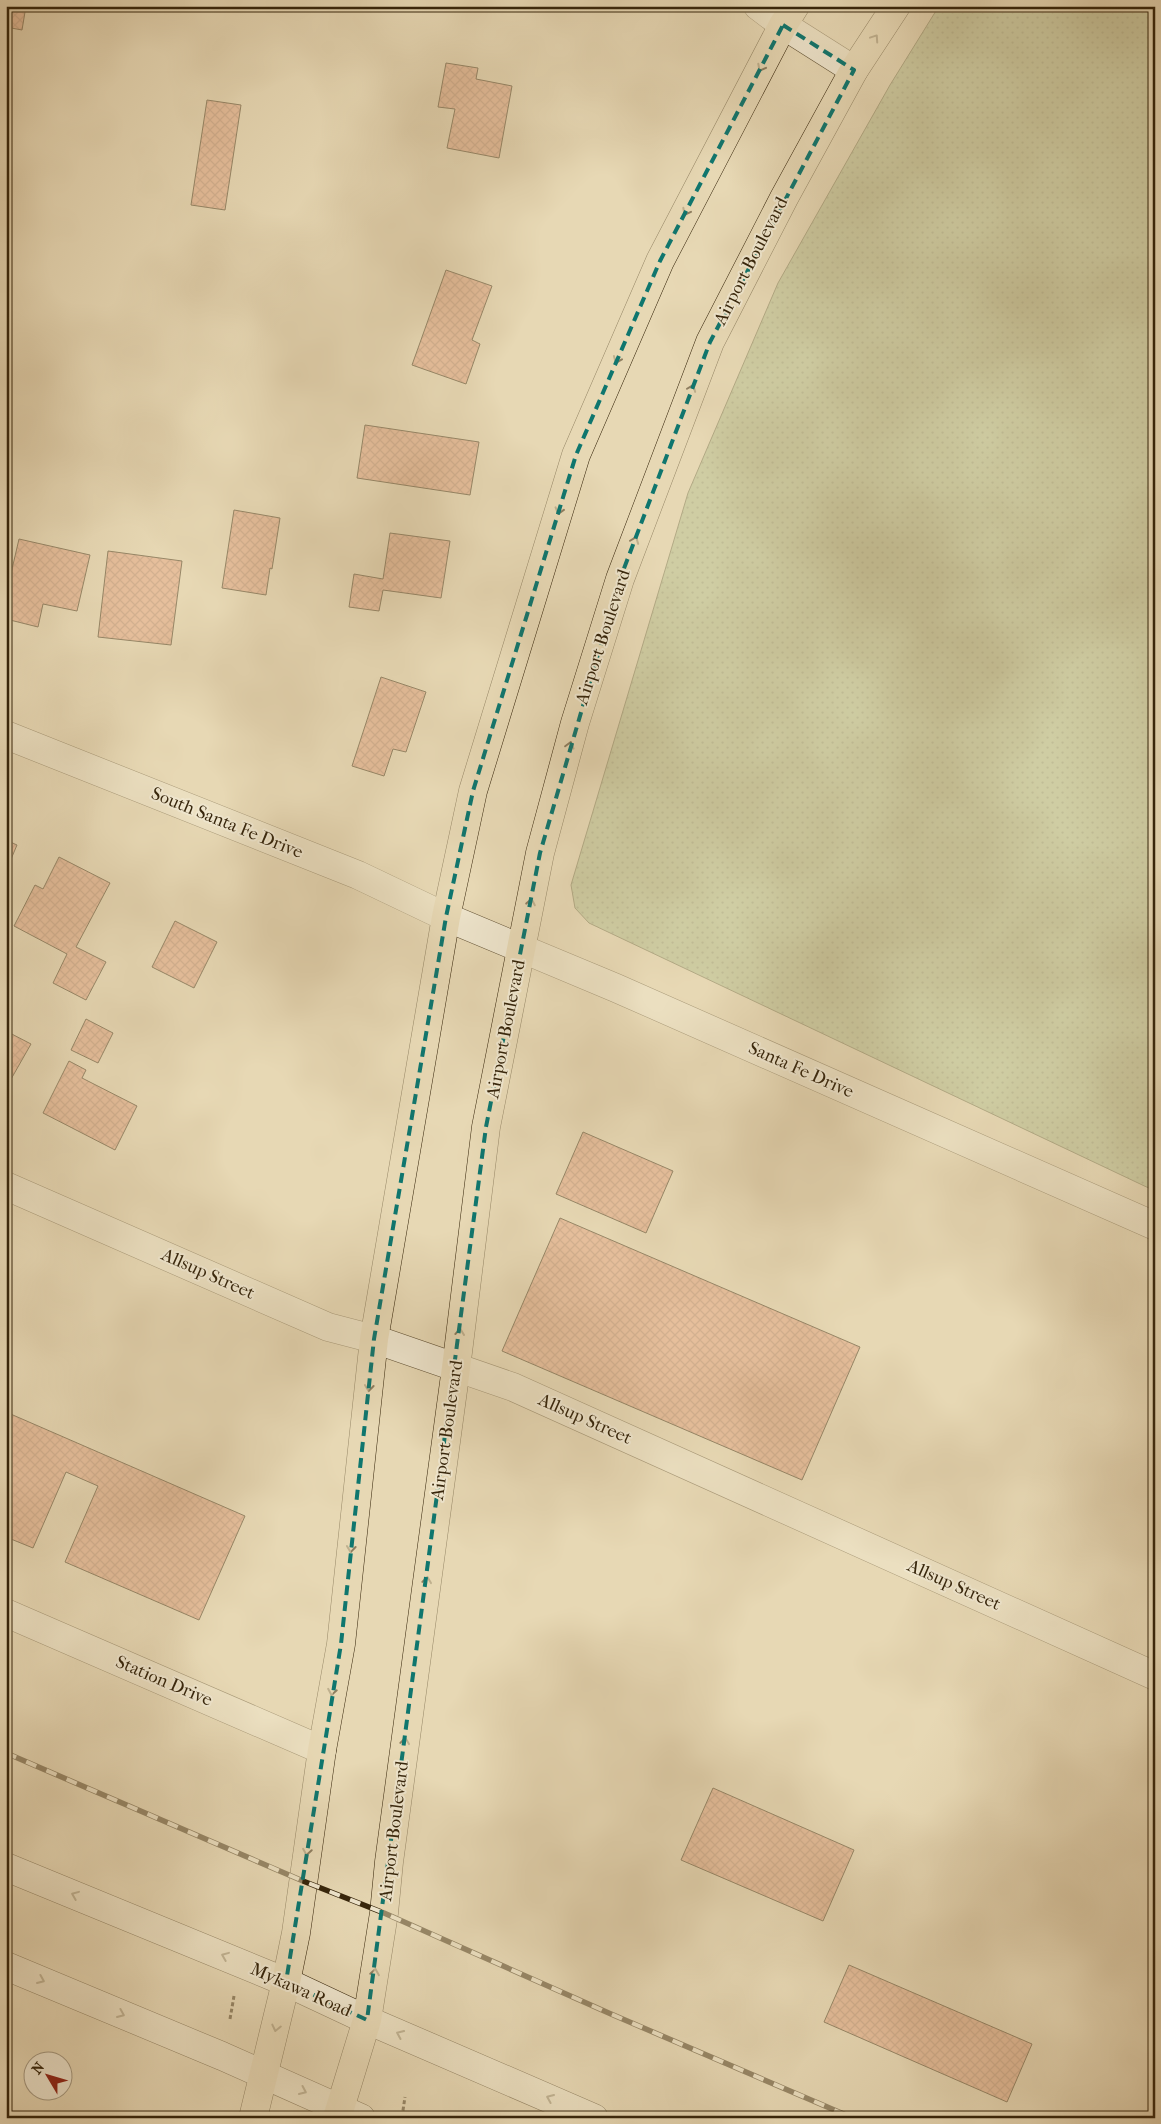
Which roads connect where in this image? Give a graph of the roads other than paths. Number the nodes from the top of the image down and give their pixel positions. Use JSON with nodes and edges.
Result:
{"nodes":[{"id":1,"x":758,"y":6,"type":"edge"},
{"id":2,"x":896,"y":6,"type":"edge"},
{"id":3,"x":789,"y":16,"type":"edge"},
{"id":4,"x":854,"y":70,"type":"junction"},
{"id":5,"x":6,"y":735,"type":"edge"},
{"id":6,"x":446,"y":917,"type":"junction"},
{"id":7,"x":522,"y":950,"type":"junction"},
{"id":8,"x":6,"y":1186,"type":"edge"},
{"id":9,"x":1155,"y":1226,"type":"edge"},
{"id":10,"x":374,"y":1339,"type":"junction"},
{"id":11,"x":456,"y":1368,"type":"junction"},
{"id":12,"x":6,"y":1613,"type":"edge"},
{"id":13,"x":1155,"y":1676,"type":"edge"},
{"id":14,"x":322,"y":1750,"type":"junction"},
{"id":15,"x":6,"y":1867,"type":"edge"},
{"id":16,"x":6,"y":1966,"type":"edge"},
{"id":17,"x":286,"y":1982,"type":"junction"},
{"id":18,"x":367,"y":2020,"type":"junction"},
{"id":19,"x":265,"y":2074,"type":"junction"},
{"id":20,"x":346,"y":2115,"type":"edge"},
{"id":21,"x":253,"y":2118,"type":"edge"},
{"id":22,"x":594,"y":2118,"type":"edge"}],
"edges":[{"from":1,"to":3,"type":"street"},
{"from":4,"to":2,"type":"main road","name":"Airport Boulevard","one_way":true},
{"from":3,"to":4,"type":"street"},
{"from":3,"to":6,"type":"main road","one_way":true},
{"from":7,"to":4,"type":"main road","name":"Airport Boulevard","one_way":true},
{"from":5,"to":6,"type":"street","name":"South Santa Fe Drive"},
{"from":6,"to":7,"type":"street","name":"Santa Fe Drive"},
{"from":6,"to":10,"type":"main road"},
{"from":7,"to":9,"type":"street","name":"Santa Fe Drive"},
{"from":11,"to":7,"type":"main road","name":"Airport Boulevard","one_way":true},
{"from":8,"to":10,"type":"street","name":"Allsup Street"},
{"from":10,"to":11,"type":"street","name":"Allsup Street"},
{"from":10,"to":14,"type":"main road","one_way":true},
{"from":11,"to":13,"type":"street","name":"Allsup Street"},
{"from":18,"to":11,"type":"main road","name":"Airport Boulevard","one_way":true},
{"from":12,"to":14,"type":"street","name":"Station Drive"},
{"from":14,"to":17,"type":"main road","one_way":true},
{"from":17,"to":15,"type":"street","name":"Mykawa Road","one_way":true},
{"from":16,"to":19,"type":"street","one_way":true},
{"from":17,"to":18,"type":"street","name":"Mykawa Road"},
{"from":17,"to":19,"type":"main road","one_way":true},
{"from":18,"to":20,"type":"main road","name":"Airport Boulevard"},
{"from":22,"to":18,"type":"street","name":"Mykawa Road","one_way":true},
{"from":19,"to":20,"type":"street","one_way":true},
{"from":19,"to":21,"type":"main road"}]}
